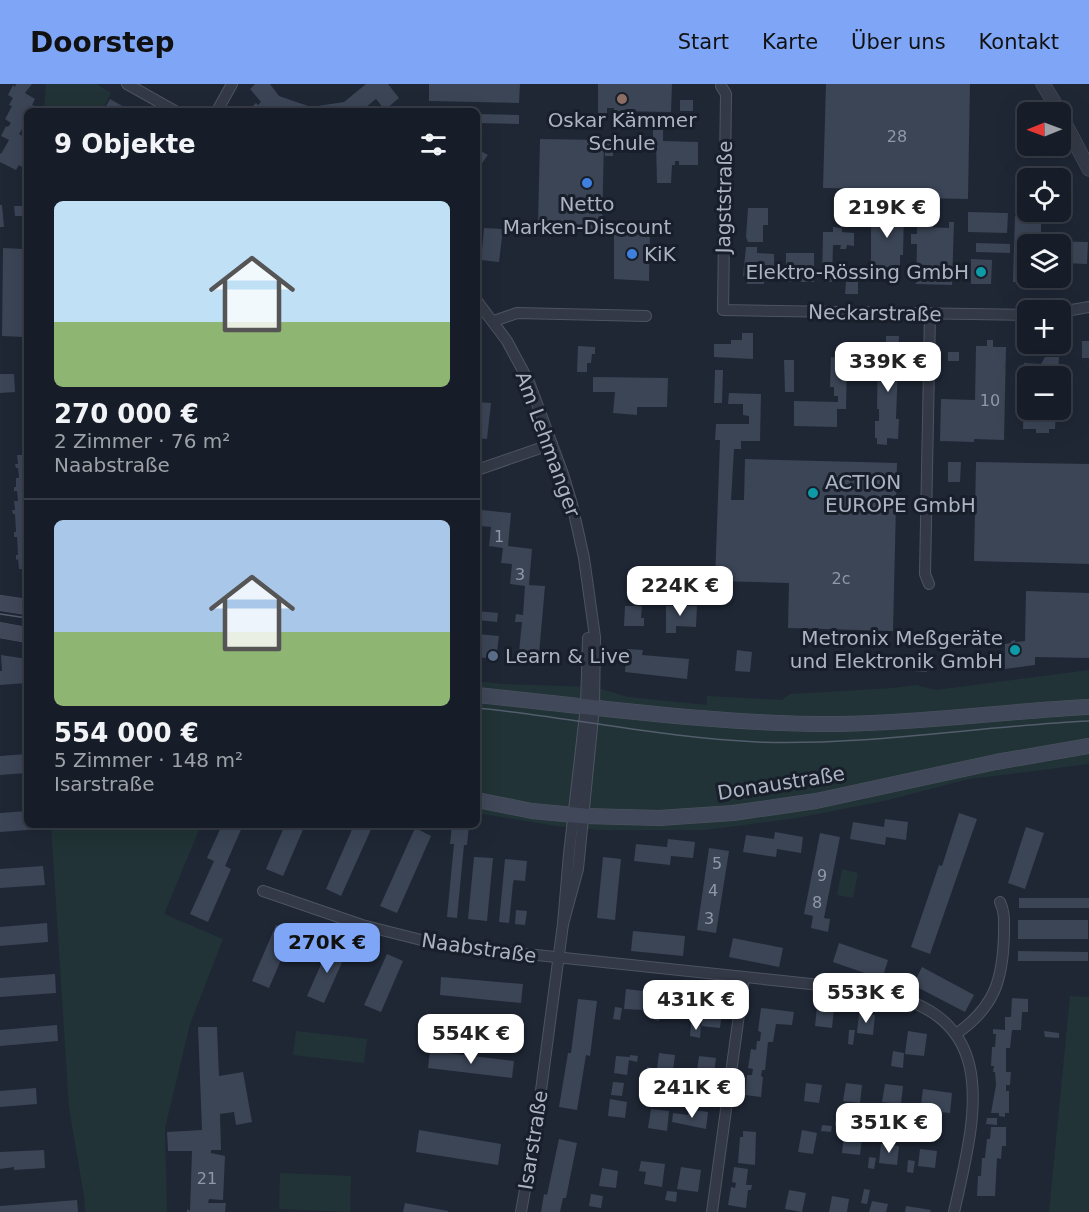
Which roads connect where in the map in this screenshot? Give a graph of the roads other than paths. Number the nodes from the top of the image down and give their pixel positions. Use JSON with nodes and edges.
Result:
{"nodes":[{"id":1,"x":127,"y":84,"type":"edge"},
{"id":2,"x":232,"y":84,"type":"edge"},
{"id":3,"x":1043,"y":84,"type":"edge"},
{"id":4,"x":722,"y":86,"type":"dead end"},
{"id":5,"x":1054,"y":102,"type":"edge"},
{"id":6,"x":170,"y":108,"type":"edge"},
{"id":7,"x":219,"y":108,"type":"edge"},
{"id":8,"x":1071,"y":134,"type":"edge"},
{"id":9,"x":1089,"y":169,"type":"edge"},
{"id":10,"x":480,"y":305,"type":"edge"},
{"id":11,"x":1089,"y":307,"type":"edge"},
{"id":12,"x":723,"y":310,"type":"joint"},
{"id":13,"x":1071,"y":310,"type":"edge"},
{"id":14,"x":930,"y":315,"type":"junction"},
{"id":15,"x":1017,"y":315,"type":"edge"},
{"id":16,"x":646,"y":316,"type":"dead end"},
{"id":17,"x":494,"y":321,"type":"junction"},
{"id":18,"x":552,"y":444,"type":"junction"},
{"id":19,"x":480,"y":469,"type":"edge"},
{"id":20,"x":929,"y":584,"type":"dead end"},
{"id":21,"x":0,"y":603,"type":"edge"},
{"id":22,"x":24,"y":607,"type":"edge"},
{"id":23,"x":0,"y":630,"type":"edge"},
{"id":24,"x":24,"y":634,"type":"edge"},
{"id":25,"x":480,"y":695,"type":"edge"},
{"id":26,"x":590,"y":706,"type":"junction"},
{"id":27,"x":1089,"y":707,"type":"edge"},
{"id":28,"x":1089,"y":746,"type":"edge"},
{"id":29,"x":480,"y":801,"type":"edge"},
{"id":30,"x":579,"y":816,"type":"junction"},
{"id":31,"x":263,"y":891,"type":"dead end"},
{"id":32,"x":1000,"y":902,"type":"dead end"},
{"id":33,"x":558,"y":958,"type":"junction"},
{"id":34,"x":744,"y":978,"type":"junction"},
{"id":35,"x":956,"y":1034,"type":"junction"},
{"id":36,"x":521,"y":1212,"type":"edge"},
{"id":37,"x":712,"y":1212,"type":"edge"},
{"id":38,"x":954,"y":1212,"type":"edge"}],
"edges":[{"from":1,"to":6,"type":"street"},
{"from":2,"to":7,"type":"street"},
{"from":3,"to":5,"type":"street"},
{"from":4,"to":12,"type":"street","name":"Jagststraße"},
{"from":8,"to":9,"type":"street"},
{"from":10,"to":17,"type":"street","name":"Am Lehmanger"},
{"from":11,"to":13,"type":"street"},
{"from":12,"to":14,"type":"street","name":"Neckarstraße"},
{"from":14,"to":15,"type":"street","name":"Neckarstraße"},
{"from":14,"to":20,"type":"street"},
{"from":16,"to":17,"type":"street"},
{"from":17,"to":18,"type":"street","name":"Am Lehmanger"},
{"from":18,"to":19,"type":"street"},
{"from":18,"to":26,"type":"street","name":"Am Lehmanger"},
{"from":21,"to":22,"type":"main road"},
{"from":23,"to":24,"type":"main road"},
{"from":25,"to":26,"type":"main road"},
{"from":26,"to":27,"type":"main road"},
{"from":26,"to":30,"type":"street","name":"Am Lehmanger"},
{"from":28,"to":30,"type":"main road","name":"Donaustraße"},
{"from":29,"to":30,"type":"main road","name":"Donaustraße"},
{"from":30,"to":33,"type":"street","name":"Isarstraße"},
{"from":31,"to":33,"type":"street","name":"Naabstraße"},
{"from":32,"to":35,"type":"street"},
{"from":33,"to":34,"type":"street","name":"Naabstraße"},
{"from":33,"to":36,"type":"street","name":"Isarstraße"},
{"from":34,"to":35,"type":"street","name":"Naabstraße"},
{"from":34,"to":37,"type":"street"},
{"from":35,"to":38,"type":"street"}]}
